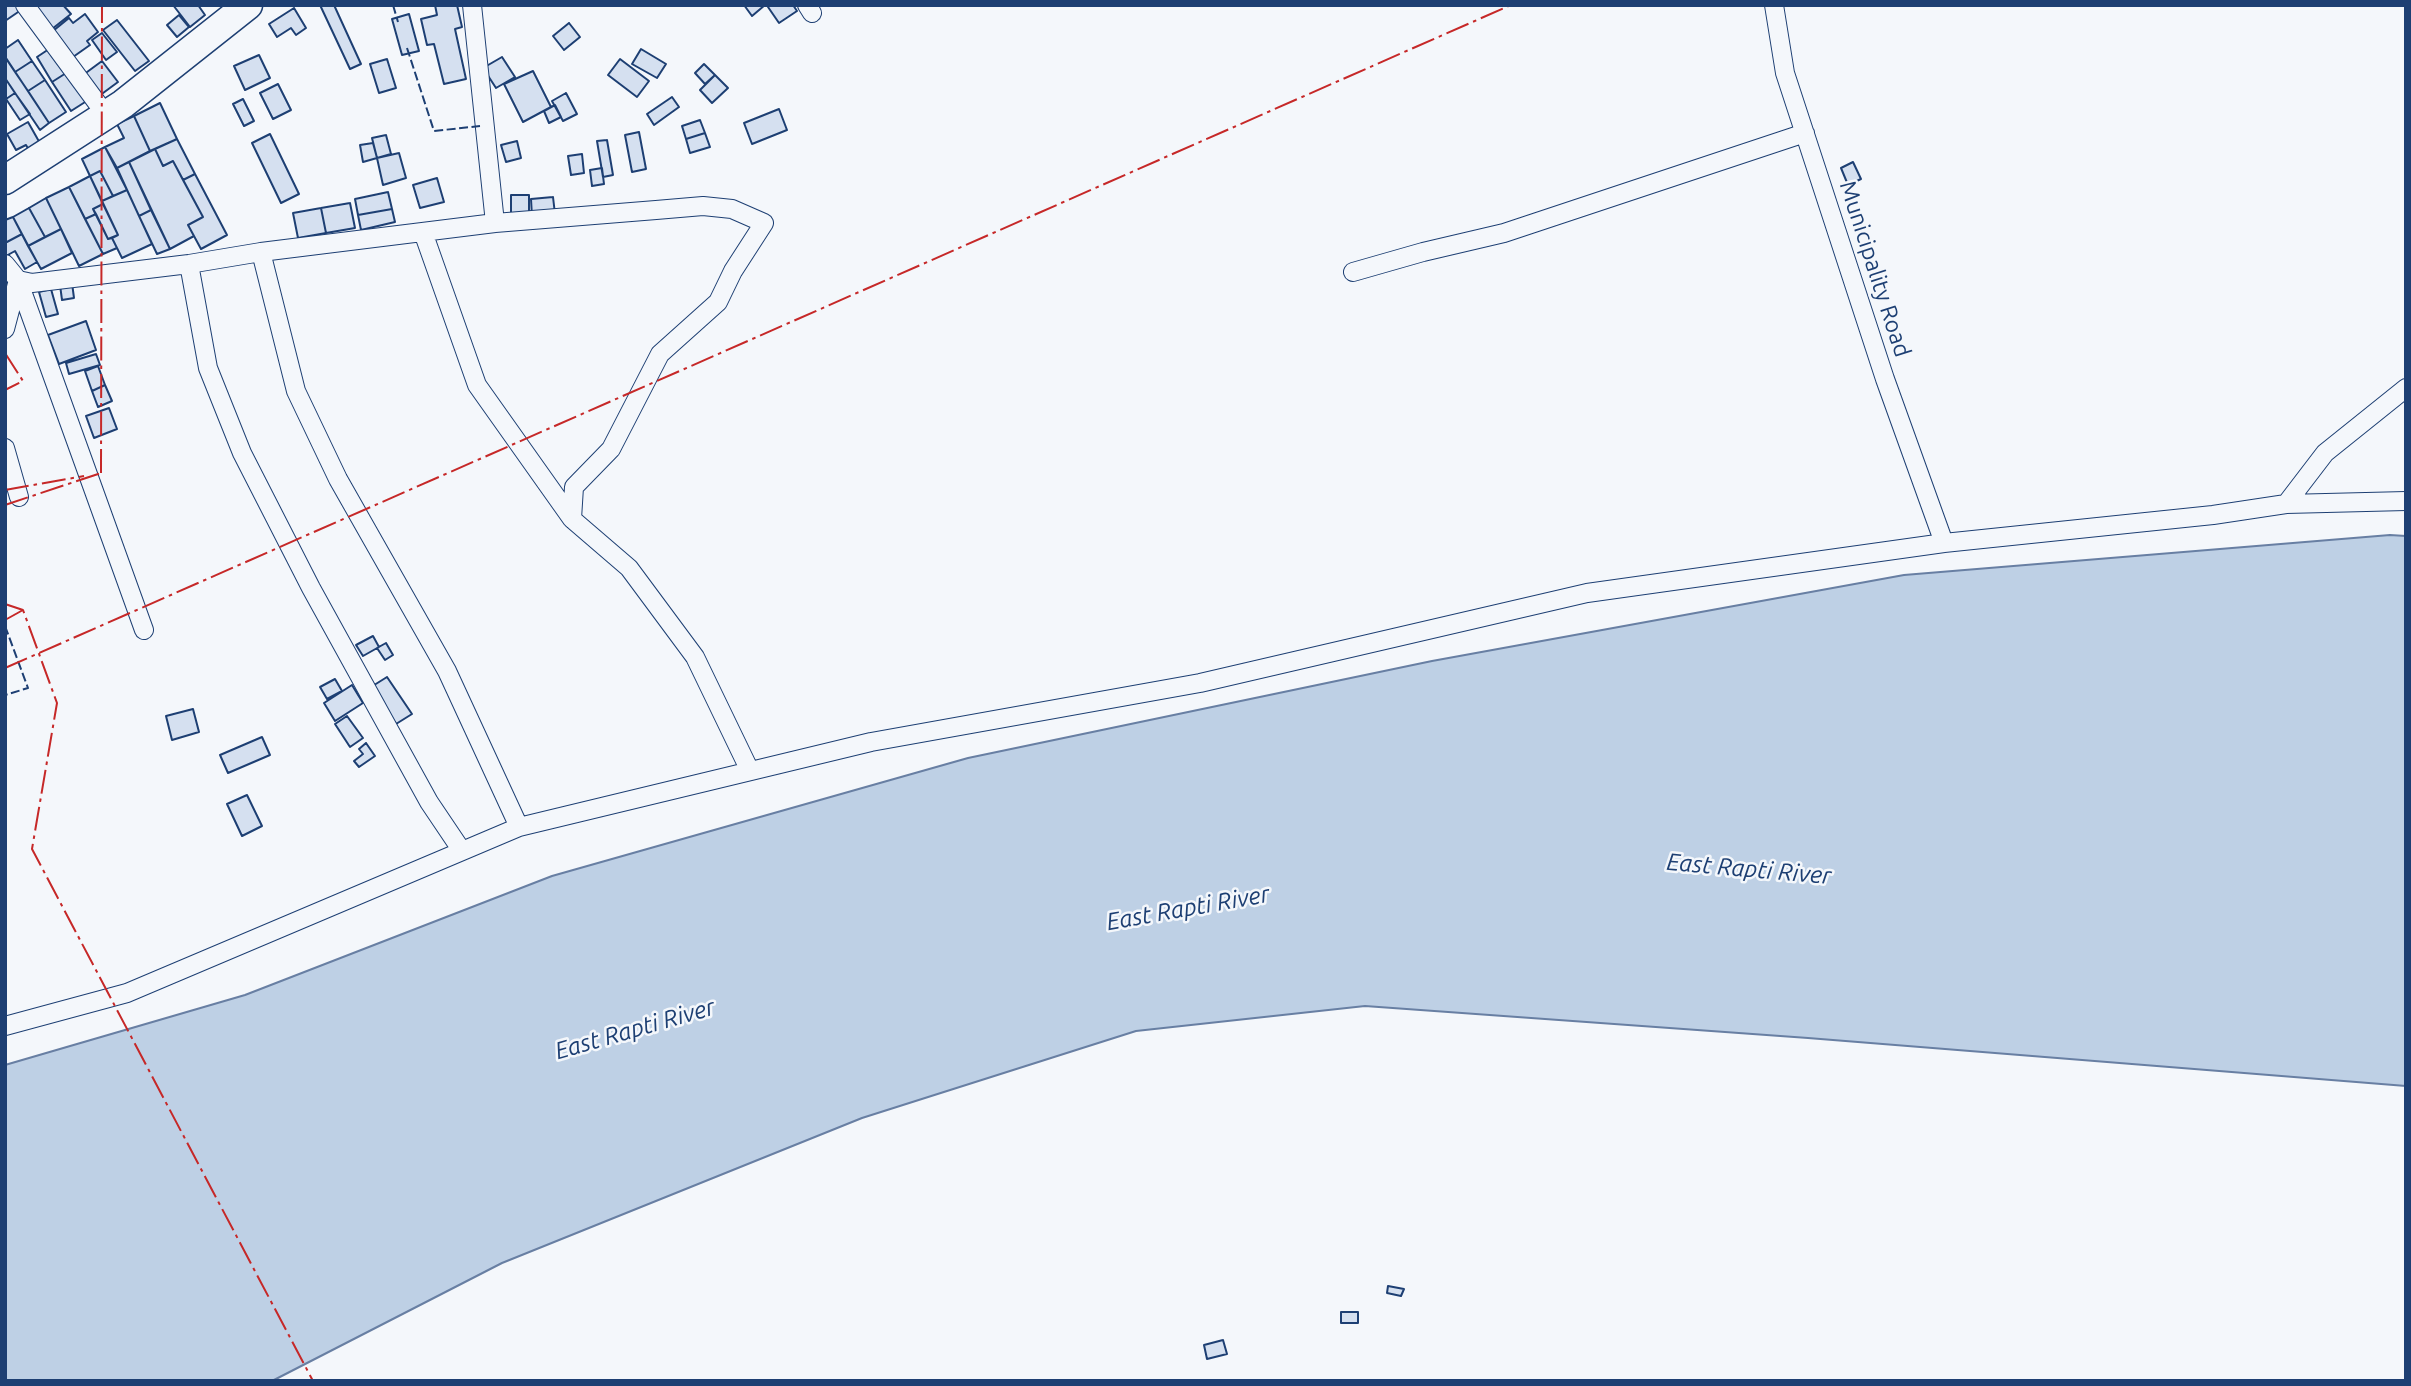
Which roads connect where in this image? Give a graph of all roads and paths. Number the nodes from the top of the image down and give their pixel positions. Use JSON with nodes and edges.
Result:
{"nodes":[{"id":1,"x":25,"y":5,"type":"edge"},
{"id":2,"x":248,"y":5,"type":"edge"},
{"id":3,"x":472,"y":5,"type":"edge"},
{"id":4,"x":1774,"y":5,"type":"edge"},
{"id":5,"x":106,"y":116,"type":"junction"},
{"id":6,"x":1805,"y":133,"type":"junction"},
{"id":7,"x":5,"y":180,"type":"edge"},
{"id":8,"x":495,"y":223,"type":"junction"},
{"id":9,"x":423,"y":232,"type":"junction"},
{"id":10,"x":261,"y":251,"type":"junction"},
{"id":11,"x":5,"y":264,"type":"edge"},
{"id":12,"x":189,"y":264,"type":"junction"},
{"id":13,"x":1353,"y":272,"type":"dead end"},
{"id":14,"x":18,"y":281,"type":"junction"},
{"id":15,"x":5,"y":329,"type":"edge"},
{"id":16,"x":2406,"y":388,"type":"edge"},
{"id":17,"x":5,"y":448,"type":"edge"},
{"id":18,"x":19,"y":497,"type":"dead end"},
{"id":19,"x":2406,"y":501,"type":"edge"},
{"id":20,"x":2286,"y":504,"type":"junction"},
{"id":21,"x":572,"y":519,"type":"junction"},
{"id":22,"x":1944,"y":543,"type":"junction"},
{"id":23,"x":144,"y":630,"type":"dead end"},
{"id":24,"x":750,"y":771,"type":"junction"},
{"id":25,"x":519,"y":827,"type":"junction"},
{"id":26,"x":462,"y":851,"type":"junction"},
{"id":27,"x":5,"y":1026,"type":"edge"}],
"edges":[{"from":1,"to":5,"type":"street"},
{"from":2,"to":5,"type":"main road"},
{"from":3,"to":8,"type":"street"},
{"from":4,"to":6,"type":"street","name":"Municipality Road"},
{"from":5,"to":7,"type":"main road"},
{"from":6,"to":13,"type":"street"},
{"from":6,"to":22,"type":"street","name":"Municipality Road"},
{"from":8,"to":9,"type":"street"},
{"from":8,"to":21,"type":"street"},
{"from":9,"to":10,"type":"street"},
{"from":9,"to":21,"type":"street"},
{"from":10,"to":12,"type":"street"},
{"from":10,"to":25,"type":"street"},
{"from":11,"to":14,"type":"street"},
{"from":12,"to":14,"type":"street"},
{"from":12,"to":26,"type":"street"},
{"from":14,"to":15,"type":"street"},
{"from":14,"to":23,"type":"street"},
{"from":16,"to":20,"type":"street"},
{"from":17,"to":18,"type":"street"},
{"from":19,"to":20,"type":"street"},
{"from":20,"to":22,"type":"street"},
{"from":21,"to":24,"type":"street"},
{"from":22,"to":24,"type":"street"},
{"from":24,"to":25,"type":"street"},
{"from":25,"to":26,"type":"street"},
{"from":26,"to":27,"type":"street"}]}
